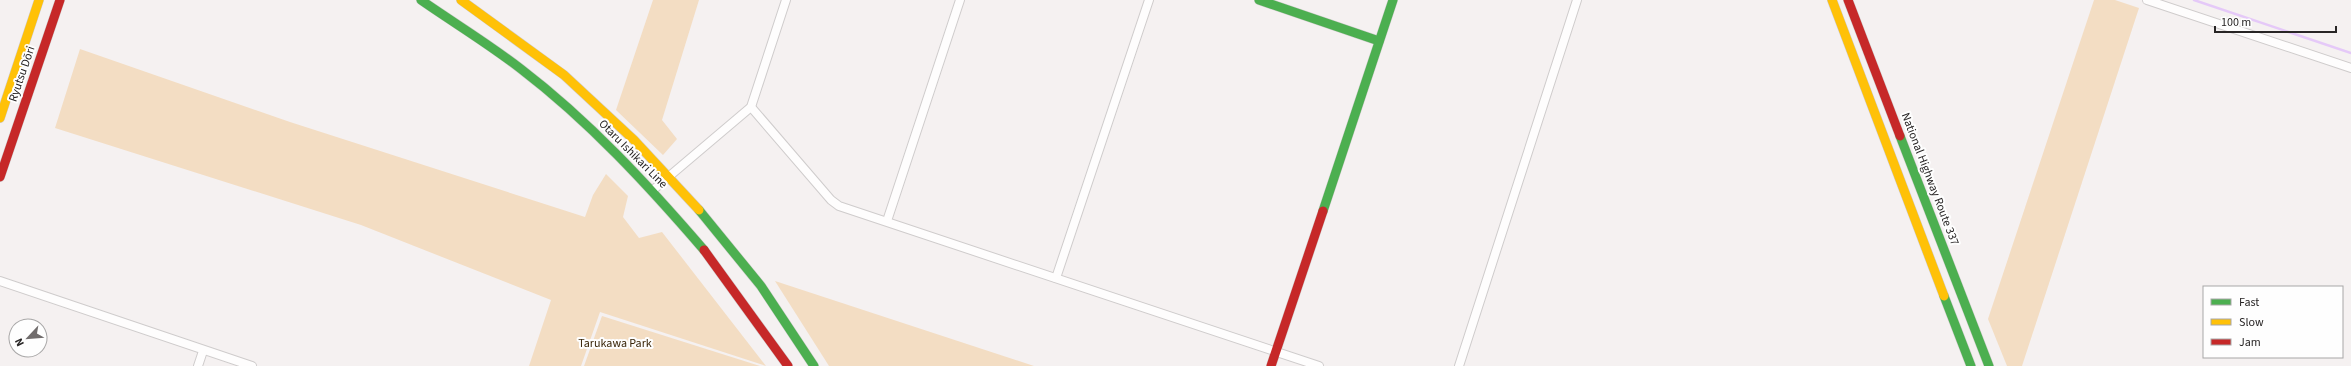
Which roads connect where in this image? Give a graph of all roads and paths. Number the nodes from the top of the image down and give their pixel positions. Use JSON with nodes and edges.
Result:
{"nodes":[{"id":1,"x":39,"y":0,"type":"edge"},
{"id":2,"x":60,"y":0,"type":"edge"},
{"id":3,"x":421,"y":0,"type":"edge"},
{"id":4,"x":461,"y":0,"type":"edge"},
{"id":5,"x":786,"y":0,"type":"edge"},
{"id":6,"x":960,"y":0,"type":"edge"},
{"id":7,"x":1149,"y":0,"type":"edge"},
{"id":8,"x":1259,"y":0,"type":"edge"},
{"id":9,"x":1393,"y":0,"type":"edge"},
{"id":10,"x":1577,"y":0,"type":"edge"},
{"id":11,"x":1832,"y":0,"type":"edge"},
{"id":12,"x":1848,"y":0,"type":"edge"},
{"id":13,"x":2147,"y":0,"type":"edge"},
{"id":14,"x":1379,"y":41,"type":"junction"},
{"id":15,"x":2351,"y":68,"type":"edge"},
{"id":16,"x":751,"y":107,"type":"junction"},
{"id":17,"x":0,"y":118,"type":"edge"},
{"id":18,"x":670,"y":177,"type":"junction"},
{"id":19,"x":0,"y":178,"type":"edge"},
{"id":20,"x":653,"y":190,"type":"junction"},
{"id":21,"x":886,"y":222,"type":"junction"},
{"id":22,"x":1056,"y":278,"type":"junction"},
{"id":23,"x":0,"y":282,"type":"edge"},
{"id":24,"x":203,"y":351,"type":"junction"},
{"id":25,"x":1276,"y":351,"type":"junction"},
{"id":26,"x":198,"y":366,"type":"edge"},
{"id":27,"x":252,"y":366,"type":"edge"},
{"id":28,"x":788,"y":366,"type":"edge"},
{"id":29,"x":814,"y":366,"type":"edge"},
{"id":30,"x":1271,"y":366,"type":"edge"},
{"id":31,"x":1319,"y":366,"type":"edge"},
{"id":32,"x":1459,"y":366,"type":"edge"},
{"id":33,"x":1971,"y":366,"type":"edge"},
{"id":34,"x":1988,"y":366,"type":"edge"}],
"edges":[{"from":1,"to":17,"type":"main road","name":"Ryutsu Dōri"},
{"from":2,"to":19,"type":"main road","name":"Ryutsu Dōri"},
{"from":3,"to":20,"type":"main road","name":"Otaru Ishikari Line"},
{"from":4,"to":18,"type":"main road","name":"Otaru Ishikari Line"},
{"from":5,"to":16,"type":"street"},
{"from":6,"to":21,"type":"street"},
{"from":7,"to":22,"type":"street"},
{"from":8,"to":14,"type":"main road"},
{"from":9,"to":14,"type":"main road"},
{"from":10,"to":32,"type":"street"},
{"from":11,"to":33,"type":"main road"},
{"from":12,"to":34,"type":"main road","name":"National Highway Route 337"},
{"from":13,"to":15,"type":"street"},
{"from":14,"to":25,"type":"main road"},
{"from":16,"to":18,"type":"street"},
{"from":16,"to":21,"type":"street"},
{"from":18,"to":20,"type":"street"},
{"from":18,"to":29,"type":"main road","name":"Otaru Ishikari Line"},
{"from":20,"to":28,"type":"main road","name":"Otaru Ishikari Line"},
{"from":21,"to":22,"type":"street"},
{"from":22,"to":25,"type":"street"},
{"from":23,"to":24,"type":"street"},
{"from":24,"to":26,"type":"street"},
{"from":24,"to":27,"type":"street"},
{"from":25,"to":30,"type":"main road"},
{"from":25,"to":31,"type":"street"}]}
